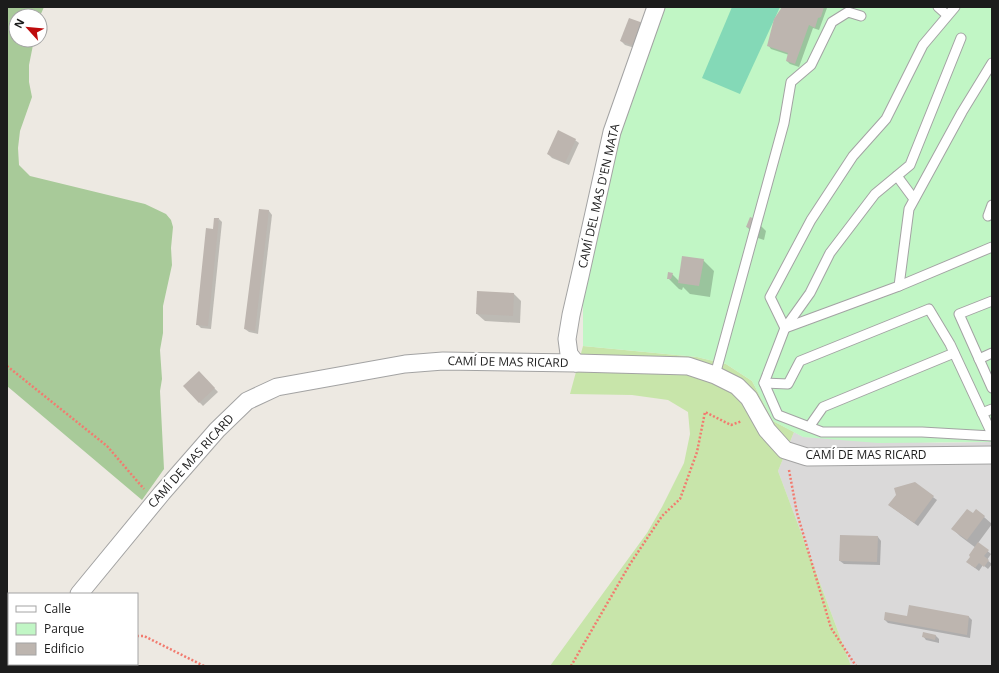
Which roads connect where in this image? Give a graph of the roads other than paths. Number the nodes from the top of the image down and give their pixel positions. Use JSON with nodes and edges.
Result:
{"nodes":[{"id":1,"x":656,"y":7,"type":"edge"},
{"id":2,"x":938,"y":7,"type":"edge"},
{"id":3,"x":955,"y":7,"type":"edge"},
{"id":4,"x":948,"y":15,"type":"junction"},
{"id":5,"x":860,"y":16,"type":"dead end"},
{"id":6,"x":961,"y":38,"type":"dead end"},
{"id":7,"x":992,"y":63,"type":"edge"},
{"id":8,"x":897,"y":176,"type":"junction"},
{"id":9,"x":914,"y":199,"type":"junction"},
{"id":10,"x":992,"y":205,"type":"edge"},
{"id":11,"x":988,"y":216,"type":"dead end"},
{"id":12,"x":992,"y":247,"type":"edge"},
{"id":13,"x":899,"y":286,"type":"junction"},
{"id":14,"x":992,"y":300,"type":"edge"},
{"id":15,"x":785,"y":328,"type":"junction"},
{"id":16,"x":954,"y":352,"type":"junction"},
{"id":17,"x":992,"y":354,"type":"edge"},
{"id":18,"x":979,"y":359,"type":"junction"},
{"id":19,"x":576,"y":363,"type":"junction"},
{"id":20,"x":715,"y":375,"type":"junction"},
{"id":21,"x":764,"y":383,"type":"junction"},
{"id":22,"x":992,"y":388,"type":"edge"},
{"id":23,"x":992,"y":409,"type":"edge"},
{"id":24,"x":982,"y":412,"type":"junction"},
{"id":25,"x":809,"y":427,"type":"junction"},
{"id":26,"x":992,"y":435,"type":"edge"},
{"id":27,"x":992,"y":455,"type":"edge"},
{"id":28,"x":80,"y":593,"type":"edge"}],
"edges":[{"from":1,"to":19,"type":"street","name":"CAMÍ DEL MAS D'EN MATA"},
{"from":2,"to":4,"type":"lane"},
{"from":3,"to":4,"type":"lane"},
{"from":4,"to":15,"type":"lane"},
{"from":5,"to":20,"type":"lane"},
{"from":6,"to":8,"type":"lane"},
{"from":7,"to":9,"type":"lane"},
{"from":8,"to":9,"type":"lane"},
{"from":8,"to":15,"type":"lane"},
{"from":9,"to":13,"type":"lane"},
{"from":10,"to":11,"type":"lane"},
{"from":12,"to":13,"type":"lane"},
{"from":13,"to":15,"type":"lane"},
{"from":14,"to":18,"type":"lane"},
{"from":15,"to":21,"type":"lane"},
{"from":16,"to":21,"type":"lane"},
{"from":16,"to":24,"type":"lane"},
{"from":16,"to":25,"type":"lane"},
{"from":17,"to":18,"type":"lane"},
{"from":18,"to":22,"type":"lane"},
{"from":19,"to":20,"type":"street","name":"CAMÍ DE MAS RICARD"},
{"from":19,"to":28,"type":"street","name":"CAMÍ DE MAS RICARD"},
{"from":20,"to":27,"type":"street","name":"CAMÍ DE MAS RICARD"},
{"from":21,"to":25,"type":"lane"},
{"from":23,"to":24,"type":"lane"},
{"from":24,"to":26,"type":"lane"},
{"from":25,"to":26,"type":"lane"}]}
